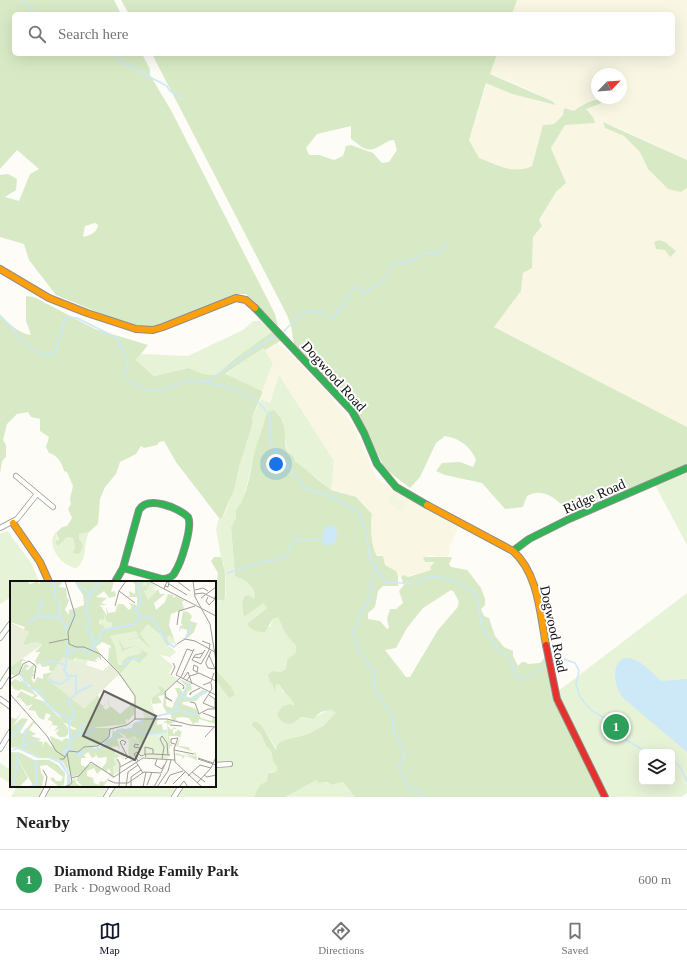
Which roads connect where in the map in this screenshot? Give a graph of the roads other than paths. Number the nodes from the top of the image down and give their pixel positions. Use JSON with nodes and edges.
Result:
{"nodes":[{"id":1,"x":0,"y":269,"type":"edge"},
{"id":2,"x":687,"y":468,"type":"edge"},
{"id":3,"x":16,"y":476,"type":"dead end"},
{"id":4,"x":37,"y":494,"type":"junction"},
{"id":5,"x":53,"y":507,"type":"dead end"},
{"id":6,"x":13,"y":522,"type":"junction"},
{"id":7,"x":0,"y":528,"type":"edge"},
{"id":8,"x":513,"y":551,"type":"junction"},
{"id":9,"x":123,"y":568,"type":"junction"},
{"id":10,"x":49,"y":581,"type":"edge"},
{"id":11,"x":116,"y":581,"type":"edge"},
{"id":12,"x":10,"y":624,"type":"edge"},
{"id":13,"x":0,"y":638,"type":"edge"},
{"id":14,"x":10,"y":671,"type":"edge"},
{"id":15,"x":0,"y":686,"type":"edge"},
{"id":16,"x":0,"y":699,"type":"edge"},
{"id":17,"x":10,"y":706,"type":"edge"},
{"id":18,"x":10,"y":733,"type":"edge"},
{"id":19,"x":0,"y":749,"type":"edge"},
{"id":20,"x":230,"y":764,"type":"dead end"},
{"id":21,"x":216,"y":765,"type":"edge"},
{"id":22,"x":47,"y":787,"type":"edge"},
{"id":23,"x":112,"y":787,"type":"edge"},
{"id":24,"x":179,"y":787,"type":"edge"},
{"id":25,"x":42,"y":797,"type":"edge"},
{"id":26,"x":106,"y":797,"type":"edge"},
{"id":27,"x":174,"y":797,"type":"edge"},
{"id":28,"x":605,"y":797,"type":"edge"}],
"edges":[{"from":1,"to":8,"type":"street","name":"Dogwood Road"},
{"from":2,"to":8,"type":"street","name":"Ridge Road"},
{"from":3,"to":4,"type":"street"},
{"from":4,"to":5,"type":"street"},
{"from":4,"to":6,"type":"street"},
{"from":6,"to":7,"type":"street"},
{"from":6,"to":10,"type":"street"},
{"from":8,"to":28,"type":"street","name":"Dogwood Road"},
{"from":9,"to":9,"type":"street"},
{"from":9,"to":11,"type":"street"},
{"from":12,"to":13,"type":"street"},
{"from":14,"to":15,"type":"street"},
{"from":16,"to":17,"type":"street"},
{"from":18,"to":19,"type":"street"},
{"from":20,"to":21,"type":"street"},
{"from":22,"to":25,"type":"street"},
{"from":23,"to":26,"type":"street"},
{"from":24,"to":27,"type":"street"}]}
